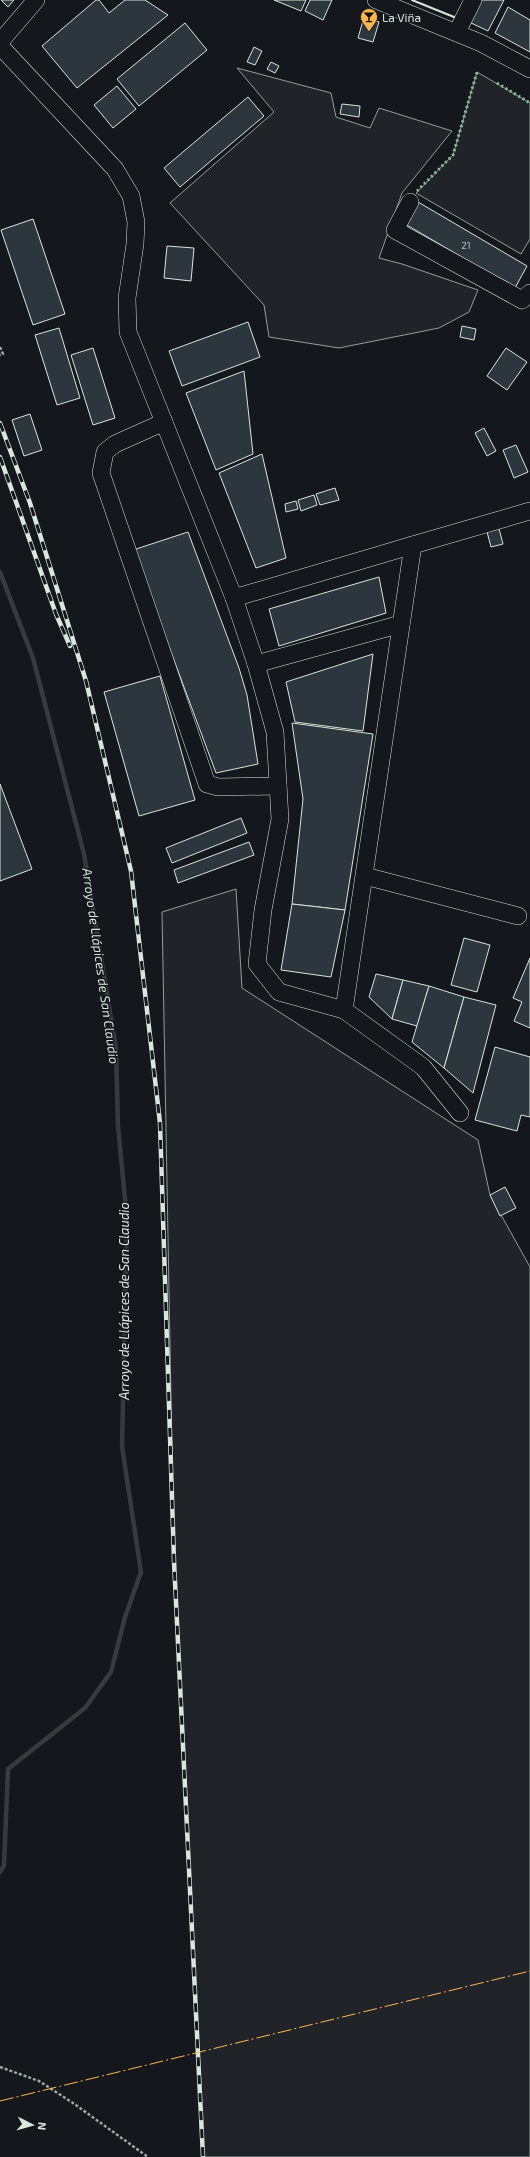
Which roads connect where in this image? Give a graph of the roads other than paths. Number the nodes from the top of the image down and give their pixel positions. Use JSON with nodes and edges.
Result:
{"nodes":[{"id":1,"x":36,"y":0,"type":"edge"},
{"id":2,"x":376,"y":0,"type":"edge"},
{"id":3,"x":473,"y":0,"type":"edge"},
{"id":4,"x":457,"y":32,"type":"junction"},
{"id":5,"x":0,"y":42,"type":"edge"},
{"id":6,"x":0,"y":46,"type":"edge"},
{"id":7,"x":530,"y":69,"type":"edge"},
{"id":8,"x":410,"y":202,"type":"dead end"},
{"id":9,"x":530,"y":293,"type":"edge"},
{"id":10,"x":164,"y":422,"type":"junction"},
{"id":11,"x":530,"y":511,"type":"edge"},
{"id":12,"x":413,"y":545,"type":"junction"},
{"id":13,"x":234,"y":598,"type":"junction"},
{"id":14,"x":401,"y":624,"type":"junction"},
{"id":15,"x":256,"y":664,"type":"junction"},
{"id":16,"x":278,"y":786,"type":"junction"},
{"id":17,"x":365,"y":876,"type":"junction"},
{"id":18,"x":518,"y":916,"type":"dead end"},
{"id":19,"x":344,"y":1010,"type":"junction"},
{"id":20,"x":460,"y":1113,"type":"dead end"}],
"edges":[{"from":1,"to":5,"type":"street"},
{"from":2,"to":4,"type":"street"},
{"from":3,"to":4,"type":"street"},
{"from":4,"to":7,"type":"street"},
{"from":6,"to":10,"type":"street"},
{"from":8,"to":9,"type":"street"},
{"from":10,"to":13,"type":"street"},
{"from":10,"to":16,"type":"street"},
{"from":11,"to":12,"type":"street"},
{"from":12,"to":13,"type":"street"},
{"from":12,"to":14,"type":"street"},
{"from":13,"to":15,"type":"street"},
{"from":14,"to":15,"type":"street"},
{"from":14,"to":17,"type":"street"},
{"from":15,"to":16,"type":"street"},
{"from":16,"to":19,"type":"street"},
{"from":17,"to":18,"type":"street"},
{"from":17,"to":19,"type":"street"},
{"from":19,"to":20,"type":"street"}]}
